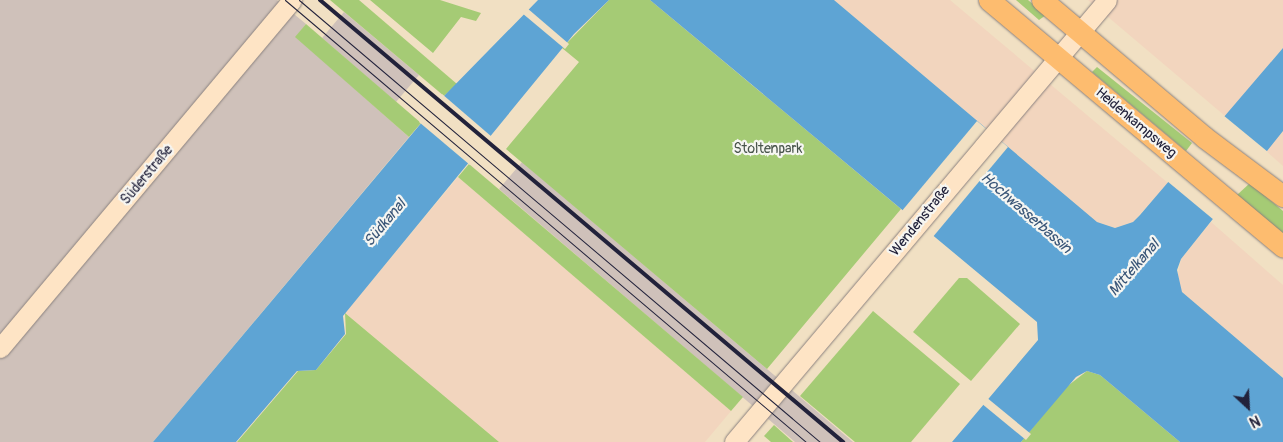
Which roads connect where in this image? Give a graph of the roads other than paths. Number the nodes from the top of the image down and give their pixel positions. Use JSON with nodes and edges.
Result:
{"nodes":[{"id":1,"x":292,"y":0,"type":"edge"},
{"id":2,"x":990,"y":0,"type":"edge"},
{"id":3,"x":1042,"y":0,"type":"edge"},
{"id":4,"x":1107,"y":0,"type":"edge"},
{"id":5,"x":1080,"y":32,"type":"junction"},
{"id":6,"x":1058,"y":58,"type":"junction"},
{"id":7,"x":1283,"y":196,"type":"edge"},
{"id":8,"x":1283,"y":247,"type":"edge"},
{"id":9,"x":0,"y":348,"type":"edge"},
{"id":10,"x":734,"y":442,"type":"edge"}],
"edges":[{"from":1,"to":9,"type":"street","name":"Süderstraße"},
{"from":2,"to":6,"type":"main road","name":"Heidenkampsweg"},
{"from":3,"to":5,"type":"main road"},
{"from":4,"to":5,"type":"street","name":"Wendenstraße"},
{"from":5,"to":6,"type":"street","name":"Wendenstraße"},
{"from":5,"to":7,"type":"main road"},
{"from":6,"to":8,"type":"main road","name":"Heidenkampsweg"},
{"from":6,"to":10,"type":"street","name":"Wendenstraße"}]}
